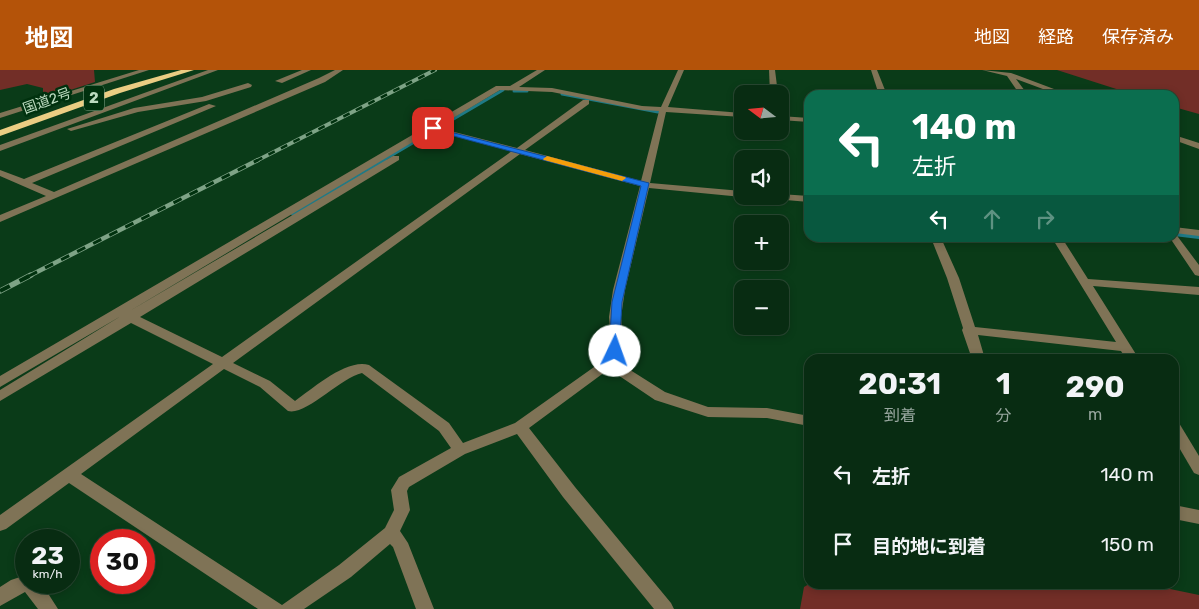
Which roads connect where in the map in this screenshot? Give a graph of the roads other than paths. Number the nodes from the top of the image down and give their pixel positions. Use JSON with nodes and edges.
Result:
{"nodes":[{"id":1,"x":146,"y":70,"type":"edge"},
{"id":2,"x":164,"y":70,"type":"edge"},
{"id":3,"x":190,"y":70,"type":"edge"},
{"id":4,"x":215,"y":70,"type":"edge"},
{"id":5,"x":308,"y":70,"type":"edge"},
{"id":6,"x":340,"y":70,"type":"edge"},
{"id":7,"x":542,"y":70,"type":"edge"},
{"id":8,"x":681,"y":70,"type":"edge"},
{"id":9,"x":772,"y":70,"type":"edge"},
{"id":10,"x":874,"y":70,"type":"edge"},
{"id":11,"x":984,"y":70,"type":"edge"},
{"id":12,"x":1009,"y":74,"type":"junction"},
{"id":13,"x":248,"y":85,"type":"dead end"},
{"id":14,"x":773,"y":85,"type":"edge"},
{"id":15,"x":300,"y":90,"type":"junction"},
{"id":16,"x":509,"y":90,"type":"junction"},
{"id":17,"x":881,"y":90,"type":"edge"},
{"id":18,"x":1020,"y":90,"type":"edge"},
{"id":19,"x":1052,"y":90,"type":"edge"},
{"id":20,"x":203,"y":99,"type":"junction"},
{"id":21,"x":586,"y":102,"type":"junction"},
{"id":22,"x":212,"y":106,"type":"junction"},
{"id":23,"x":663,"y":112,"type":"junction"},
{"id":24,"x":734,"y":115,"type":"edge"},
{"id":25,"x":0,"y":116,"type":"edge"},
{"id":26,"x":789,"y":119,"type":"edge"},
{"id":27,"x":804,"y":120,"type":"edge"},
{"id":28,"x":0,"y":126,"type":"edge"},
{"id":29,"x":215,"y":126,"type":"junction"},
{"id":30,"x":51,"y":130,"type":"junction"},
{"id":31,"x":438,"y":130,"type":"junction"},
{"id":32,"x":0,"y":133,"type":"edge"},
{"id":33,"x":1179,"y":139,"type":"edge"},
{"id":34,"x":1179,"y":145,"type":"edge"},
{"id":35,"x":1197,"y":146,"type":"edge"},
{"id":36,"x":0,"y":148,"type":"edge"},
{"id":37,"x":517,"y":152,"type":"junction"},
{"id":38,"x":0,"y":173,"type":"edge"},
{"id":39,"x":23,"y":183,"type":"junction"},
{"id":40,"x":646,"y":185,"type":"junction"},
{"id":41,"x":734,"y":193,"type":"edge"},
{"id":42,"x":53,"y":195,"type":"junction"},
{"id":43,"x":789,"y":197,"type":"edge"},
{"id":44,"x":804,"y":199,"type":"edge"},
{"id":45,"x":0,"y":218,"type":"edge"},
{"id":46,"x":1199,"y":233,"type":"edge"},
{"id":47,"x":1179,"y":234,"type":"edge"},
{"id":48,"x":938,"y":242,"type":"edge"},
{"id":49,"x":1059,"y":242,"type":"edge"},
{"id":50,"x":1179,"y":242,"type":"edge"},
{"id":51,"x":1199,"y":273,"type":"edge"},
{"id":52,"x":1084,"y":282,"type":"junction"},
{"id":53,"x":1199,"y":291,"type":"edge"},
{"id":54,"x":125,"y":314,"type":"junction"},
{"id":55,"x":968,"y":330,"type":"junction"},
{"id":56,"x":1126,"y":346,"type":"junction"},
{"id":57,"x":977,"y":354,"type":"edge"},
{"id":58,"x":1130,"y":354,"type":"edge"},
{"id":59,"x":224,"y":363,"type":"junction"},
{"id":60,"x":609,"y":363,"type":"junction"},
{"id":61,"x":0,"y":382,"type":"edge"},
{"id":62,"x":0,"y":396,"type":"edge"},
{"id":63,"x":804,"y":420,"type":"edge"},
{"id":64,"x":520,"y":427,"type":"junction"},
{"id":65,"x":1179,"y":434,"type":"edge"},
{"id":66,"x":460,"y":450,"type":"junction"},
{"id":67,"x":1199,"y":468,"type":"edge"},
{"id":68,"x":70,"y":475,"type":"junction"},
{"id":69,"x":1179,"y":513,"type":"edge"},
{"id":70,"x":1199,"y":517,"type":"edge"},
{"id":71,"x":0,"y":524,"type":"edge"},
{"id":72,"x":391,"y":533,"type":"junction"},
{"id":73,"x":0,"y":597,"type":"edge"},
{"id":74,"x":49,"y":609,"type":"edge"},
{"id":75,"x":274,"y":609,"type":"edge"},
{"id":76,"x":289,"y":609,"type":"edge"},
{"id":77,"x":425,"y":609,"type":"edge"},
{"id":78,"x":665,"y":609,"type":"edge"}],
"edges":[{"from":1,"to":25,"type":"street"},
{"from":2,"to":28,"type":"highway","name":"国道2号","number":"2"},
{"from":3,"to":32,"type":"highway","name":"国道2号","number":"2"},
{"from":4,"to":30,"type":"street"},
{"from":5,"to":15,"type":"street"},
{"from":6,"to":15,"type":"street"},
{"from":7,"to":16,"type":"street"},
{"from":8,"to":23,"type":"street"},
{"from":9,"to":14,"type":"street"},
{"from":10,"to":17,"type":"street"},
{"from":11,"to":12,"type":"street"},
{"from":12,"to":18,"type":"street"},
{"from":12,"to":19,"type":"street"},
{"from":13,"to":20,"type":"street"},
{"from":15,"to":29,"type":"street"},
{"from":16,"to":21,"type":"street"},
{"from":16,"to":23,"type":"street"},
{"from":16,"to":31,"type":"street"},
{"from":16,"to":54,"type":"street"},
{"from":20,"to":22,"type":"street"},
{"from":20,"to":30,"type":"street"},
{"from":21,"to":23,"type":"street"},
{"from":21,"to":37,"type":"street"},
{"from":22,"to":29,"type":"street"},
{"from":22,"to":39,"type":"street"},
{"from":23,"to":24,"type":"street"},
{"from":23,"to":40,"type":"street"},
{"from":26,"to":27,"type":"street"},
{"from":29,"to":42,"type":"street"},
{"from":30,"to":36,"type":"street"},
{"from":31,"to":37,"type":"street"},
{"from":31,"to":54,"type":"street"},
{"from":33,"to":35,"type":"street"},
{"from":34,"to":35,"type":"street"},
{"from":37,"to":40,"type":"street"},
{"from":37,"to":59,"type":"street"},
{"from":38,"to":39,"type":"street"},
{"from":39,"to":42,"type":"street"},
{"from":40,"to":41,"type":"street"},
{"from":40,"to":60,"type":"street"},
{"from":42,"to":45,"type":"street"},
{"from":43,"to":44,"type":"street"},
{"from":46,"to":47,"type":"street"},
{"from":48,"to":55,"type":"street"},
{"from":49,"to":52,"type":"street"},
{"from":50,"to":51,"type":"street"},
{"from":52,"to":53,"type":"street"},
{"from":52,"to":56,"type":"street"},
{"from":54,"to":59,"type":"street"},
{"from":54,"to":61,"type":"street"},
{"from":54,"to":62,"type":"street"},
{"from":55,"to":56,"type":"street"},
{"from":55,"to":57,"type":"street"},
{"from":56,"to":58,"type":"street"},
{"from":59,"to":66,"type":"street"},
{"from":59,"to":68,"type":"street"},
{"from":60,"to":63,"type":"street"},
{"from":60,"to":64,"type":"street"},
{"from":64,"to":66,"type":"street"},
{"from":64,"to":78,"type":"street"},
{"from":65,"to":67,"type":"street"},
{"from":66,"to":72,"type":"street"},
{"from":68,"to":71,"type":"street"},
{"from":68,"to":75,"type":"street"},
{"from":69,"to":70,"type":"street"},
{"from":72,"to":76,"type":"street"},
{"from":72,"to":77,"type":"street"},
{"from":73,"to":74,"type":"street"}]}
